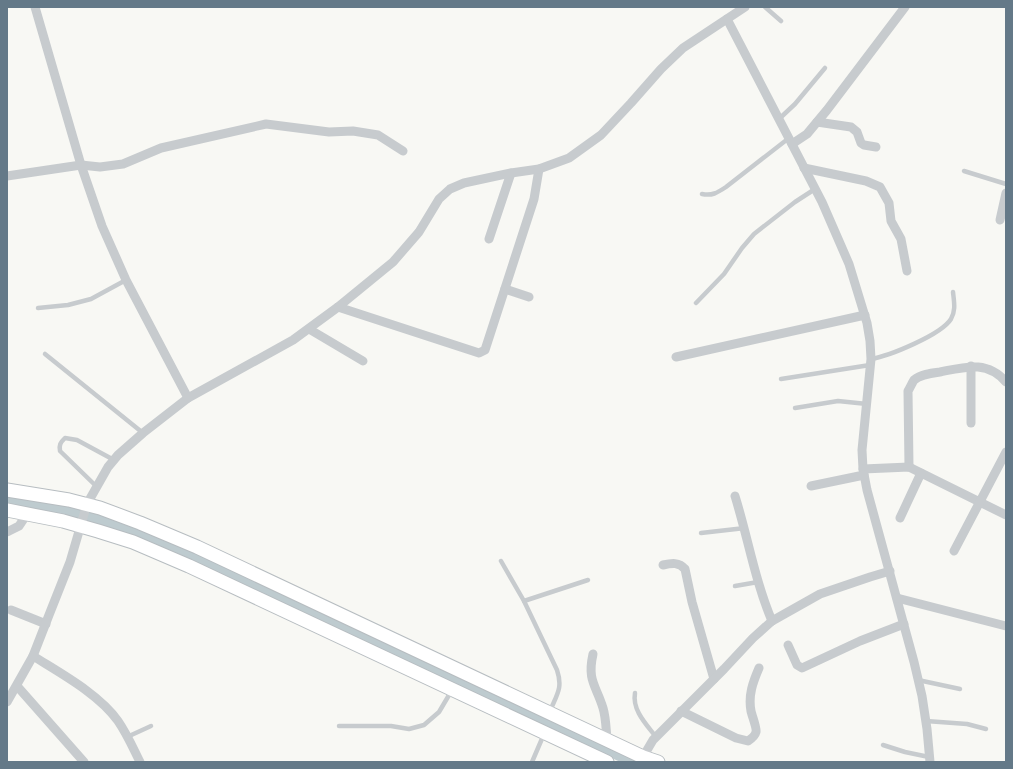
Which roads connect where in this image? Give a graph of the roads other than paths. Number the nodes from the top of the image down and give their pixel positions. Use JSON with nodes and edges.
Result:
{"nodes":[{"id":1,"x":35,"y":7,"type":"edge"},
{"id":2,"x":745,"y":7,"type":"edge"},
{"id":3,"x":764,"y":7,"type":"edge"},
{"id":4,"x":905,"y":7,"type":"edge"},
{"id":5,"x":727,"y":19,"type":"junction"},
{"id":6,"x":781,"y":21,"type":"dead end"},
{"id":7,"x":825,"y":68,"type":"dead end"},
{"id":8,"x":779,"y":119,"type":"junction"},
{"id":9,"x":817,"y":122,"type":"junction"},
{"id":10,"x":791,"y":141,"type":"junction"},
{"id":11,"x":876,"y":147,"type":"dead end"},
{"id":12,"x":403,"y":152,"type":"dead end"},
{"id":13,"x":81,"y":165,"type":"junction"},
{"id":14,"x":804,"y":168,"type":"junction"},
{"id":15,"x":539,"y":169,"type":"junction"},
{"id":16,"x":964,"y":171,"type":"dead end"},
{"id":17,"x":511,"y":173,"type":"junction"},
{"id":18,"x":7,"y":176,"type":"edge"},
{"id":19,"x":1006,"y":184,"type":"edge"},
{"id":20,"x":815,"y":189,"type":"junction"},
{"id":21,"x":1006,"y":192,"type":"edge"},
{"id":22,"x":702,"y":194,"type":"dead end"},
{"id":23,"x":1000,"y":220,"type":"dead end"},
{"id":24,"x":489,"y":239,"type":"dead end"},
{"id":25,"x":906,"y":271,"type":"dead end"},
{"id":26,"x":126,"y":280,"type":"junction"},
{"id":27,"x":505,"y":289,"type":"junction"},
{"id":28,"x":953,"y":292,"type":"dead end"},
{"id":29,"x":529,"y":297,"type":"dead end"},
{"id":30,"x":696,"y":303,"type":"dead end"},
{"id":31,"x":338,"y":307,"type":"junction"},
{"id":32,"x":38,"y":308,"type":"dead end"},
{"id":33,"x":865,"y":314,"type":"junction"},
{"id":34,"x":309,"y":329,"type":"junction"},
{"id":35,"x":45,"y":354,"type":"dead end"},
{"id":36,"x":676,"y":357,"type":"dead end"},
{"id":37,"x":363,"y":361,"type":"dead end"},
{"id":38,"x":870,"y":362,"type":"junction"},
{"id":39,"x":971,"y":366,"type":"junction"},
{"id":40,"x":781,"y":378,"type":"dead end"},
{"id":41,"x":1006,"y":382,"type":"edge"},
{"id":42,"x":188,"y":398,"type":"junction"},
{"id":43,"x":867,"y":404,"type":"junction"},
{"id":44,"x":795,"y":408,"type":"dead end"},
{"id":45,"x":972,"y":423,"type":"dead end"},
{"id":46,"x":143,"y":433,"type":"junction"},
{"id":47,"x":1006,"y":452,"type":"edge"},
{"id":48,"x":114,"y":460,"type":"junction"},
{"id":49,"x":910,"y":467,"type":"junction"},
{"id":50,"x":863,"y":472,"type":"junction"},
{"id":51,"x":921,"y":473,"type":"junction"},
{"id":52,"x":96,"y":486,"type":"junction"},
{"id":53,"x":811,"y":486,"type":"dead end"},
{"id":54,"x":7,"y":490,"type":"edge"},
{"id":55,"x":736,"y":496,"type":"dead end"},
{"id":56,"x":979,"y":501,"type":"junction"},
{"id":57,"x":87,"y":506,"type":"junction"},
{"id":58,"x":7,"y":510,"type":"edge"},
{"id":59,"x":27,"y":514,"type":"junction"},
{"id":60,"x":1006,"y":515,"type":"edge"},
{"id":61,"x":900,"y":518,"type":"dead end"},
{"id":62,"x":81,"y":525,"type":"junction"},
{"id":63,"x":745,"y":528,"type":"junction"},
{"id":64,"x":7,"y":532,"type":"edge"},
{"id":65,"x":701,"y":533,"type":"dead end"},
{"id":66,"x":954,"y":551,"type":"dead end"},
{"id":67,"x":501,"y":561,"type":"dead end"},
{"id":68,"x":663,"y":565,"type":"dead end"},
{"id":69,"x":890,"y":571,"type":"junction"},
{"id":70,"x":588,"y":580,"type":"dead end"},
{"id":71,"x":758,"y":582,"type":"junction"},
{"id":72,"x":735,"y":586,"type":"dead end"},
{"id":73,"x":897,"y":598,"type":"junction"},
{"id":74,"x":524,"y":600,"type":"junction"},
{"id":75,"x":11,"y":610,"type":"dead end"},
{"id":76,"x":772,"y":621,"type":"junction"},
{"id":77,"x":46,"y":624,"type":"junction"},
{"id":78,"x":904,"y":624,"type":"junction"},
{"id":79,"x":1006,"y":626,"type":"edge"},
{"id":80,"x":788,"y":645,"type":"dead end"},
{"id":81,"x":593,"y":654,"type":"dead end"},
{"id":82,"x":33,"y":656,"type":"junction"},
{"id":83,"x":759,"y":668,"type":"dead end"},
{"id":84,"x":714,"y":679,"type":"junction"},
{"id":85,"x":918,"y":680,"type":"junction"},
{"id":86,"x":17,"y":686,"type":"junction"},
{"id":87,"x":960,"y":689,"type":"dead end"},
{"id":88,"x":452,"y":690,"type":"junction"},
{"id":89,"x":635,"y":693,"type":"dead end"},
{"id":90,"x":7,"y":702,"type":"edge"},
{"id":91,"x":681,"y":711,"type":"junction"},
{"id":92,"x":549,"y":712,"type":"junction"},
{"id":93,"x":926,"y":721,"type":"junction"},
{"id":94,"x":151,"y":726,"type":"dead end"},
{"id":95,"x":339,"y":726,"type":"dead end"},
{"id":96,"x":986,"y":729,"type":"dead end"},
{"id":97,"x":545,"y":733,"type":"junction"},
{"id":98,"x":127,"y":737,"type":"junction"},
{"id":99,"x":656,"y":737,"type":"junction"},
{"id":100,"x":607,"y":739,"type":"junction"},
{"id":101,"x":883,"y":745,"type":"dead end"},
{"id":102,"x":643,"y":757,"type":"junction"},
{"id":103,"x":594,"y":759,"type":"edge"},
{"id":104,"x":930,"y":760,"type":"edge"},
{"id":105,"x":84,"y":762,"type":"edge"},
{"id":106,"x":140,"y":762,"type":"edge"},
{"id":107,"x":532,"y":762,"type":"edge"},
{"id":108,"x":607,"y":762,"type":"edge"},
{"id":109,"x":658,"y":762,"type":"edge"}],
"edges":[{"from":1,"to":13,"type":"street"},
{"from":2,"to":5,"type":"street"},
{"from":3,"to":6,"type":"lane"},
{"from":4,"to":9,"type":"street"},
{"from":5,"to":8,"type":"street"},
{"from":5,"to":15,"type":"street"},
{"from":7,"to":8,"type":"lane"},
{"from":8,"to":10,"type":"street"},
{"from":9,"to":10,"type":"street"},
{"from":9,"to":11,"type":"street"},
{"from":10,"to":14,"type":"street"},
{"from":10,"to":22,"type":"lane"},
{"from":12,"to":13,"type":"street"},
{"from":13,"to":18,"type":"street"},
{"from":13,"to":26,"type":"street"},
{"from":14,"to":20,"type":"street"},
{"from":14,"to":25,"type":"street"},
{"from":15,"to":17,"type":"street"},
{"from":15,"to":27,"type":"street"},
{"from":16,"to":19,"type":"lane"},
{"from":17,"to":24,"type":"street"},
{"from":17,"to":31,"type":"street"},
{"from":20,"to":30,"type":"lane"},
{"from":20,"to":33,"type":"street"},
{"from":21,"to":23,"type":"street"},
{"from":26,"to":32,"type":"lane"},
{"from":26,"to":42,"type":"street"},
{"from":27,"to":29,"type":"street"},
{"from":27,"to":31,"type":"street"},
{"from":28,"to":38,"type":"lane"},
{"from":31,"to":34,"type":"street"},
{"from":33,"to":36,"type":"street"},
{"from":33,"to":38,"type":"street"},
{"from":34,"to":37,"type":"street"},
{"from":34,"to":42,"type":"street"},
{"from":35,"to":46,"type":"lane"},
{"from":38,"to":40,"type":"lane"},
{"from":38,"to":43,"type":"street"},
{"from":39,"to":41,"type":"street"},
{"from":39,"to":45,"type":"street"},
{"from":39,"to":49,"type":"street"},
{"from":42,"to":46,"type":"street"},
{"from":43,"to":44,"type":"lane"},
{"from":43,"to":50,"type":"street"},
{"from":46,"to":48,"type":"street"},
{"from":47,"to":56,"type":"street"},
{"from":48,"to":52,"type":"street"},
{"from":48,"to":52,"type":"lane"},
{"from":49,"to":50,"type":"street"},
{"from":49,"to":51,"type":"street"},
{"from":50,"to":53,"type":"street"},
{"from":50,"to":69,"type":"street"},
{"from":51,"to":56,"type":"street"},
{"from":51,"to":61,"type":"street"},
{"from":52,"to":57,"type":"street"},
{"from":54,"to":57,"type":"street"},
{"from":55,"to":63,"type":"street"},
{"from":56,"to":60,"type":"street"},
{"from":56,"to":66,"type":"street"},
{"from":57,"to":62,"type":"street"},
{"from":57,"to":92,"type":"street"},
{"from":58,"to":59,"type":"street"},
{"from":59,"to":62,"type":"street"},
{"from":59,"to":64,"type":"street"},
{"from":62,"to":77,"type":"street"},
{"from":62,"to":88,"type":"street"},
{"from":63,"to":65,"type":"lane"},
{"from":63,"to":71,"type":"street"},
{"from":67,"to":74,"type":"lane"},
{"from":68,"to":84,"type":"street"},
{"from":69,"to":73,"type":"street"},
{"from":69,"to":76,"type":"street"},
{"from":70,"to":74,"type":"lane"},
{"from":71,"to":72,"type":"lane"},
{"from":71,"to":76,"type":"street"},
{"from":73,"to":78,"type":"street"},
{"from":73,"to":79,"type":"street"},
{"from":74,"to":92,"type":"lane"},
{"from":75,"to":77,"type":"street"},
{"from":76,"to":84,"type":"street"},
{"from":77,"to":82,"type":"street"},
{"from":78,"to":80,"type":"street"},
{"from":78,"to":85,"type":"street"},
{"from":81,"to":100,"type":"street"},
{"from":82,"to":86,"type":"street"},
{"from":82,"to":98,"type":"street"},
{"from":83,"to":91,"type":"street"},
{"from":84,"to":91,"type":"street"},
{"from":85,"to":87,"type":"lane"},
{"from":85,"to":93,"type":"street"},
{"from":86,"to":90,"type":"street"},
{"from":86,"to":105,"type":"street"},
{"from":88,"to":95,"type":"lane"},
{"from":88,"to":97,"type":"street"},
{"from":89,"to":99,"type":"lane"},
{"from":91,"to":99,"type":"street"},
{"from":92,"to":100,"type":"street"},
{"from":93,"to":96,"type":"lane"},
{"from":93,"to":104,"type":"street"},
{"from":94,"to":98,"type":"lane"},
{"from":97,"to":103,"type":"street"},
{"from":97,"to":107,"type":"lane"},
{"from":98,"to":106,"type":"street"},
{"from":99,"to":102,"type":"street"},
{"from":100,"to":102,"type":"street"},
{"from":101,"to":104,"type":"lane"},
{"from":102,"to":109,"type":"street"},
{"from":103,"to":108,"type":"street"}]}
